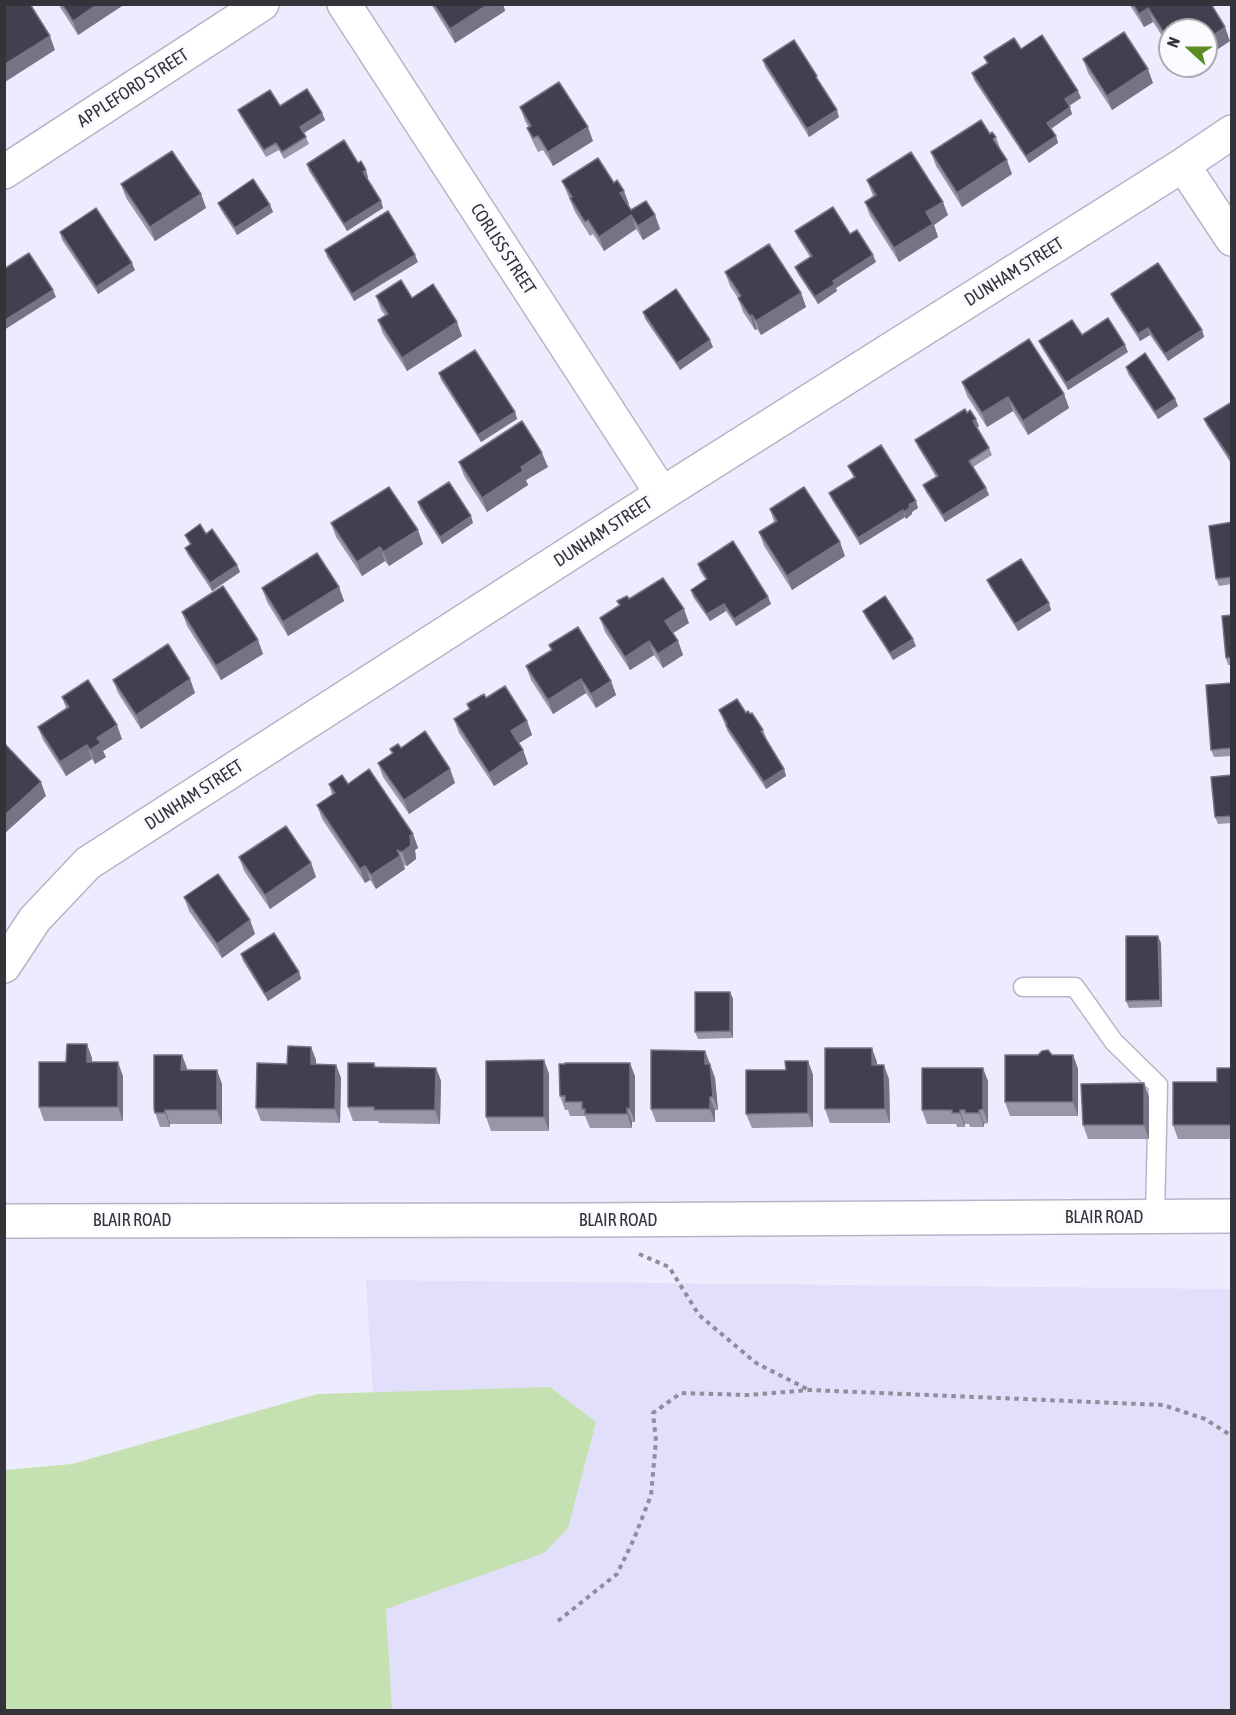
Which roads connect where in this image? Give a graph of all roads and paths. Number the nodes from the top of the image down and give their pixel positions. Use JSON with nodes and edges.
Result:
{"nodes":[{"id":1,"x":262,"y":4,"type":"edge"},
{"id":2,"x":344,"y":4,"type":"edge"},
{"id":3,"x":1232,"y":132,"type":"edge"},
{"id":4,"x":1183,"y":165,"type":"junction"},
{"id":5,"x":4,"y":172,"type":"edge"},
{"id":6,"x":1232,"y":239,"type":"edge"},
{"id":7,"x":662,"y":494,"type":"junction"},
{"id":8,"x":4,"y":966,"type":"edge"},
{"id":9,"x":1023,"y":987,"type":"dead end"},
{"id":10,"x":1155,"y":1216,"type":"junction"},
{"id":11,"x":1232,"y":1216,"type":"edge"},
{"id":12,"x":4,"y":1221,"type":"edge"},
{"id":13,"x":629,"y":1249,"type":"dead end"},
{"id":14,"x":810,"y":1390,"type":"junction"},
{"id":15,"x":1232,"y":1436,"type":"edge"},
{"id":16,"x":558,"y":1622,"type":"dead end"}],
"edges":[{"from":1,"to":5,"type":"street","name":"APPLEFORD STREET"},
{"from":2,"to":7,"type":"street","name":"CORLISS STREET"},
{"from":3,"to":4,"type":"street","name":"DUNHAM STREET"},
{"from":4,"to":6,"type":"street"},
{"from":4,"to":7,"type":"street","name":"DUNHAM STREET"},
{"from":7,"to":8,"type":"street","name":"DUNHAM STREET"},
{"from":9,"to":10,"type":"lane"},
{"from":10,"to":11,"type":"street","name":"BLAIR ROAD"},
{"from":10,"to":12,"type":"street","name":"BLAIR ROAD"},
{"from":13,"to":14,"type":"path"},
{"from":14,"to":15,"type":"path"},
{"from":14,"to":16,"type":"path"}]}
